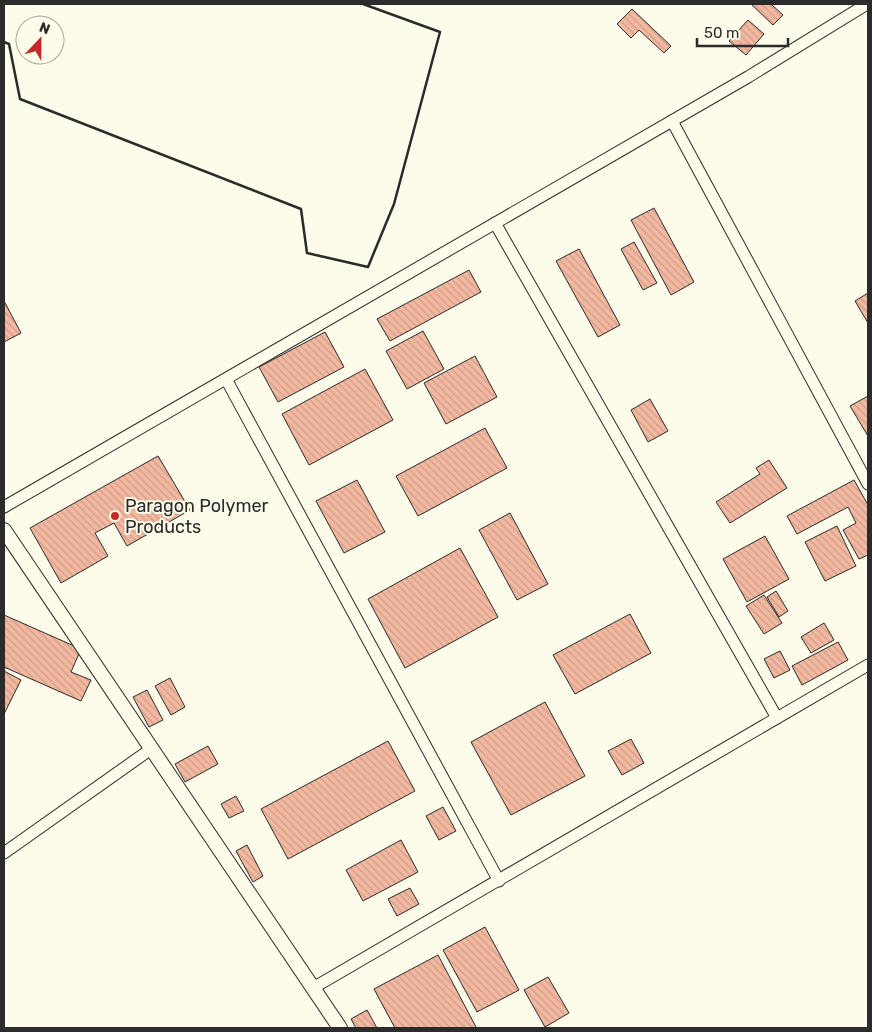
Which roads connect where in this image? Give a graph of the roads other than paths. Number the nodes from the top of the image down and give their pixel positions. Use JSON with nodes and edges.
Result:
{"nodes":[{"id":1,"x":867,"y":4,"type":"edge"},
{"id":2,"x":672,"y":121,"type":"junction"},
{"id":3,"x":496,"y":223,"type":"junction"},
{"id":4,"x":226,"y":379,"type":"junction"},
{"id":5,"x":868,"y":484,"type":"edge"},
{"id":6,"x":4,"y":507,"type":"edge"},
{"id":7,"x":4,"y":530,"type":"edge"},
{"id":8,"x":868,"y":665,"type":"edge"},
{"id":9,"x":777,"y":718,"type":"junction"},
{"id":10,"x":151,"y":748,"type":"junction"},
{"id":11,"x":4,"y":853,"type":"edge"},
{"id":12,"x":498,"y":881,"type":"junction"},
{"id":13,"x":313,"y":988,"type":"junction"},
{"id":14,"x":340,"y":1028,"type":"edge"}],
"edges":[{"from":1,"to":2,"type":"street"},
{"from":2,"to":3,"type":"street"},
{"from":2,"to":5,"type":"street"},
{"from":3,"to":4,"type":"street"},
{"from":3,"to":9,"type":"street"},
{"from":4,"to":6,"type":"street"},
{"from":4,"to":12,"type":"street"},
{"from":7,"to":10,"type":"street"},
{"from":8,"to":9,"type":"street"},
{"from":9,"to":12,"type":"street"},
{"from":10,"to":11,"type":"street"},
{"from":10,"to":13,"type":"street"},
{"from":12,"to":13,"type":"street"},
{"from":13,"to":14,"type":"street"}]}
